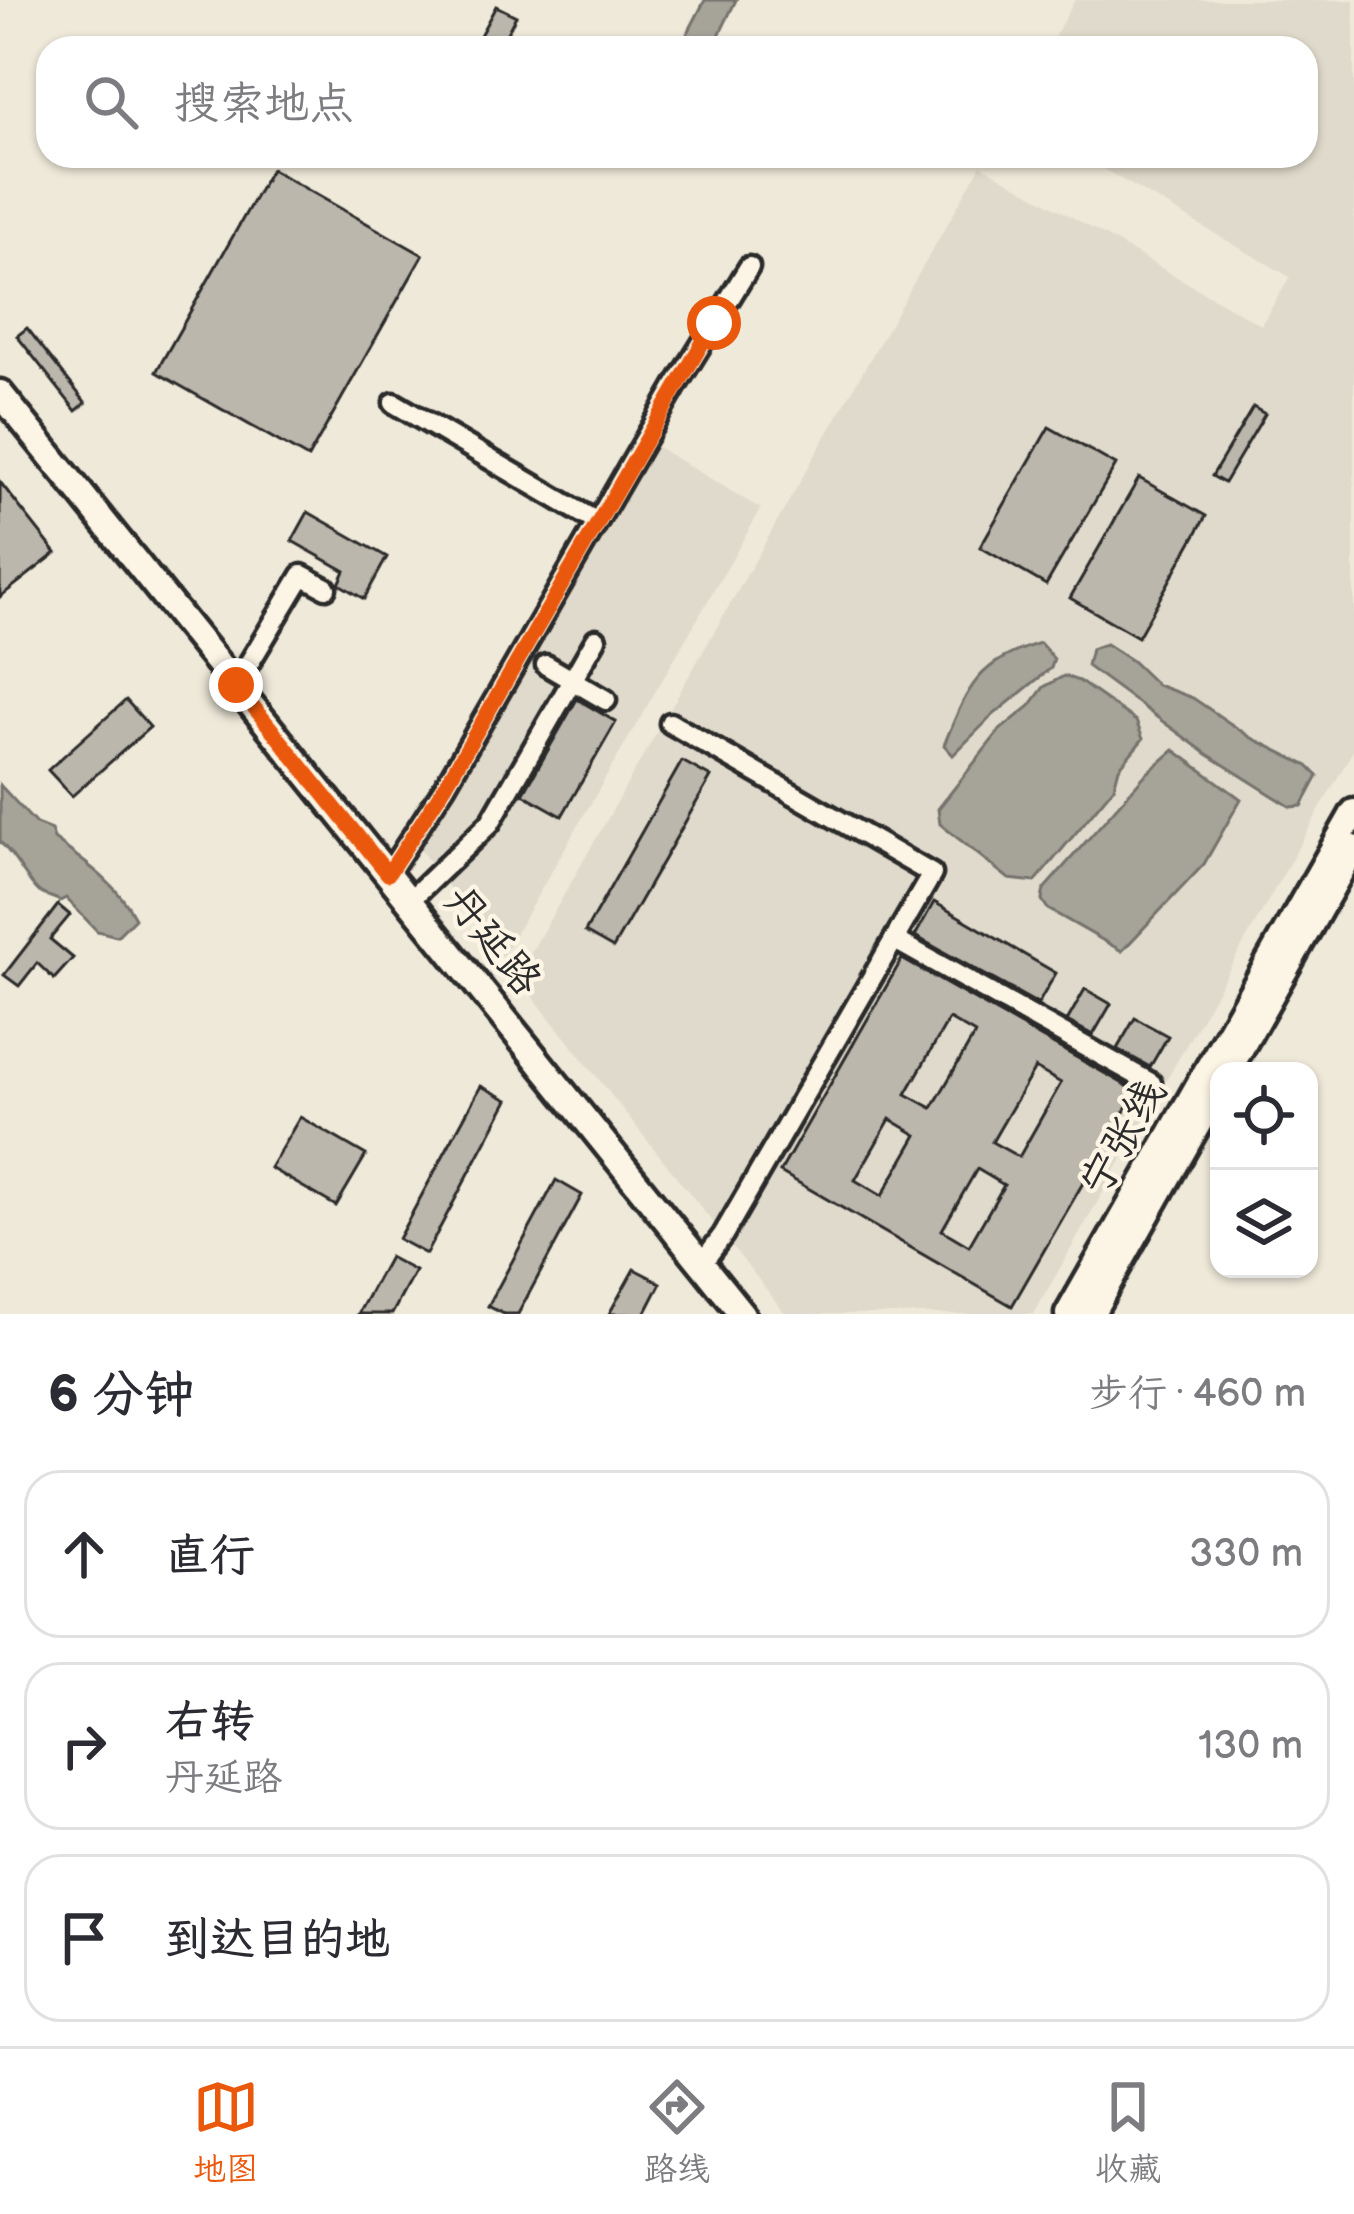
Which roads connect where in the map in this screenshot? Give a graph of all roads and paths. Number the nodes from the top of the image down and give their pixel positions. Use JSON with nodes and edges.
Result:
{"nodes":[{"id":1,"x":749,"y":267,"type":"dead end"},
{"id":2,"x":0,"y":392,"type":"edge"},
{"id":3,"x":394,"y":403,"type":"dead end"},
{"id":4,"x":597,"y":522,"type":"junction"},
{"id":5,"x":326,"y":589,"type":"dead end"},
{"id":6,"x":596,"y":639,"type":"dead end"},
{"id":7,"x":546,"y":665,"type":"dead end"},
{"id":8,"x":572,"y":680,"type":"junction"},
{"id":9,"x":236,"y":685,"type":"junction"},
{"id":10,"x":606,"y":700,"type":"dead end"},
{"id":11,"x":670,"y":723,"type":"dead end"},
{"id":12,"x":1354,"y":812,"type":"edge"},
{"id":13,"x":1354,"y":848,"type":"edge"},
{"id":14,"x":388,"y":874,"type":"junction"},
{"id":15,"x":410,"y":901,"type":"junction"},
{"id":16,"x":895,"y":940,"type":"junction"},
{"id":17,"x":1233,"y":1062,"type":"edge"},
{"id":18,"x":1151,"y":1083,"type":"dead end"},
{"id":19,"x":1210,"y":1104,"type":"edge"},
{"id":20,"x":702,"y":1263,"type":"junction"},
{"id":21,"x":742,"y":1314,"type":"edge"},
{"id":22,"x":1069,"y":1314,"type":"edge"},
{"id":23,"x":1091,"y":1314,"type":"edge"}],
"edges":[{"from":1,"to":4,"type":"street"},
{"from":2,"to":9,"type":"main road","name":"丹延路"},
{"from":3,"to":4,"type":"street"},
{"from":4,"to":14,"type":"street"},
{"from":5,"to":9,"type":"street"},
{"from":6,"to":8,"type":"street"},
{"from":7,"to":8,"type":"street"},
{"from":8,"to":10,"type":"street"},
{"from":8,"to":15,"type":"street"},
{"from":9,"to":14,"type":"main road","name":"丹延路"},
{"from":11,"to":16,"type":"street"},
{"from":12,"to":22,"type":"main road","name":"宁张线"},
{"from":13,"to":17,"type":"main road","name":"宁张线"},
{"from":14,"to":15,"type":"main road","name":"丹延路"},
{"from":15,"to":20,"type":"main road","name":"丹延路"},
{"from":16,"to":18,"type":"street"},
{"from":16,"to":20,"type":"street"},
{"from":19,"to":23,"type":"main road","name":"宁张线"},
{"from":20,"to":21,"type":"main road","name":"丹延路"}]}
